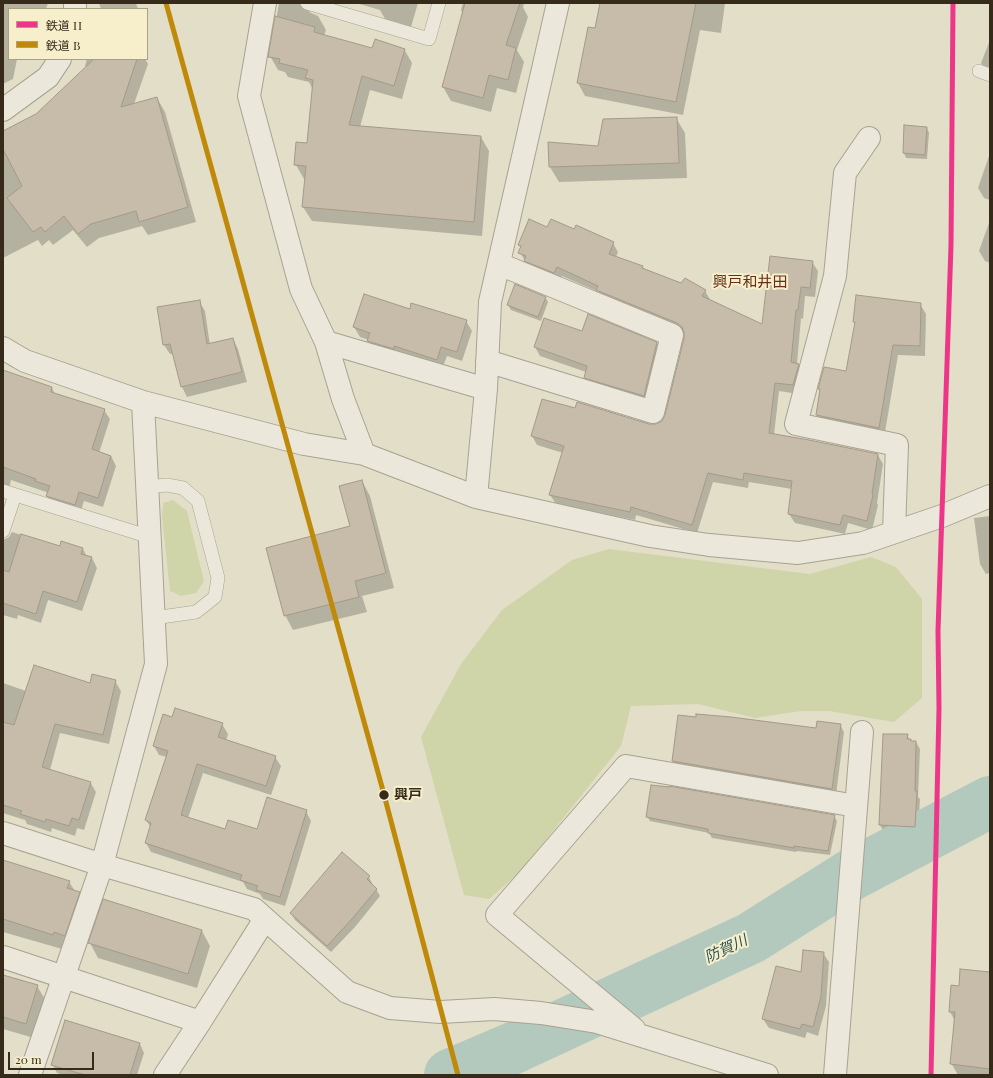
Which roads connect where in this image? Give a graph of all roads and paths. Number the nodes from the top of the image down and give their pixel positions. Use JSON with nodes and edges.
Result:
{"nodes":[{"id":1,"x":265,"y":3,"type":"edge"},
{"id":2,"x":307,"y":3,"type":"edge"},
{"id":3,"x":439,"y":3,"type":"edge"},
{"id":4,"x":558,"y":3,"type":"edge"},
{"id":5,"x":59,"y":60,"type":"edge"},
{"id":6,"x":3,"y":110,"type":"edge"},
{"id":7,"x":868,"y":138,"type":"dead end"},
{"id":8,"x":499,"y":264,"type":"junction"},
{"id":9,"x":326,"y":342,"type":"junction"},
{"id":10,"x":3,"y":348,"type":"edge"},
{"id":11,"x":487,"y":361,"type":"junction"},
{"id":12,"x":486,"y":389,"type":"junction"},
{"id":13,"x":143,"y":402,"type":"junction"},
{"id":14,"x":364,"y":454,"type":"junction"},
{"id":15,"x":148,"y":487,"type":"junction"},
{"id":16,"x":9,"y":493,"type":"edge"},
{"id":17,"x":990,"y":496,"type":"edge"},
{"id":18,"x":476,"y":497,"type":"junction"},
{"id":19,"x":3,"y":531,"type":"edge"},
{"id":20,"x":894,"y":532,"type":"junction"},
{"id":21,"x":150,"y":537,"type":"junction"},
{"id":22,"x":154,"y":618,"type":"junction"},
{"id":23,"x":862,"y":732,"type":"dead end"},
{"id":24,"x":856,"y":806,"type":"junction"},
{"id":25,"x":3,"y":833,"type":"edge"},
{"id":26,"x":102,"y":865,"type":"junction"},
{"id":27,"x":265,"y":919,"type":"junction"},
{"id":28,"x":3,"y":957,"type":"edge"},
{"id":29,"x":64,"y":976,"type":"junction"},
{"id":30,"x":200,"y":1022,"type":"junction"},
{"id":31,"x":643,"y":1036,"type":"junction"},
{"id":32,"x":30,"y":1075,"type":"edge"},
{"id":33,"x":165,"y":1075,"type":"edge"},
{"id":34,"x":767,"y":1075,"type":"edge"},
{"id":35,"x":835,"y":1075,"type":"edge"}],
"edges":[{"from":1,"to":9,"type":"street"},
{"from":2,"to":3,"type":"lane"},
{"from":4,"to":8,"type":"street"},
{"from":5,"to":6,"type":"street"},
{"from":7,"to":20,"type":"street"},
{"from":8,"to":11,"type":"street"},
{"from":8,"to":11,"type":"street"},
{"from":9,"to":12,"type":"street"},
{"from":9,"to":14,"type":"street"},
{"from":10,"to":13,"type":"street"},
{"from":11,"to":12,"type":"street"},
{"from":12,"to":18,"type":"street"},
{"from":13,"to":14,"type":"street"},
{"from":13,"to":15,"type":"street"},
{"from":14,"to":18,"type":"street"},
{"from":15,"to":21,"type":"street"},
{"from":15,"to":22,"type":"lane"},
{"from":16,"to":19,"type":"lane"},
{"from":16,"to":21,"type":"lane"},
{"from":17,"to":20,"type":"street"},
{"from":18,"to":20,"type":"street"},
{"from":21,"to":22,"type":"street"},
{"from":22,"to":26,"type":"street"},
{"from":23,"to":24,"type":"street"},
{"from":24,"to":31,"type":"street"},
{"from":24,"to":35,"type":"street"},
{"from":25,"to":26,"type":"street"},
{"from":26,"to":27,"type":"street"},
{"from":26,"to":29,"type":"street"},
{"from":27,"to":30,"type":"street"},
{"from":27,"to":31,"type":"street"},
{"from":28,"to":29,"type":"street"},
{"from":29,"to":30,"type":"street"},
{"from":29,"to":32,"type":"street"},
{"from":30,"to":33,"type":"street"},
{"from":31,"to":34,"type":"street"}]}
